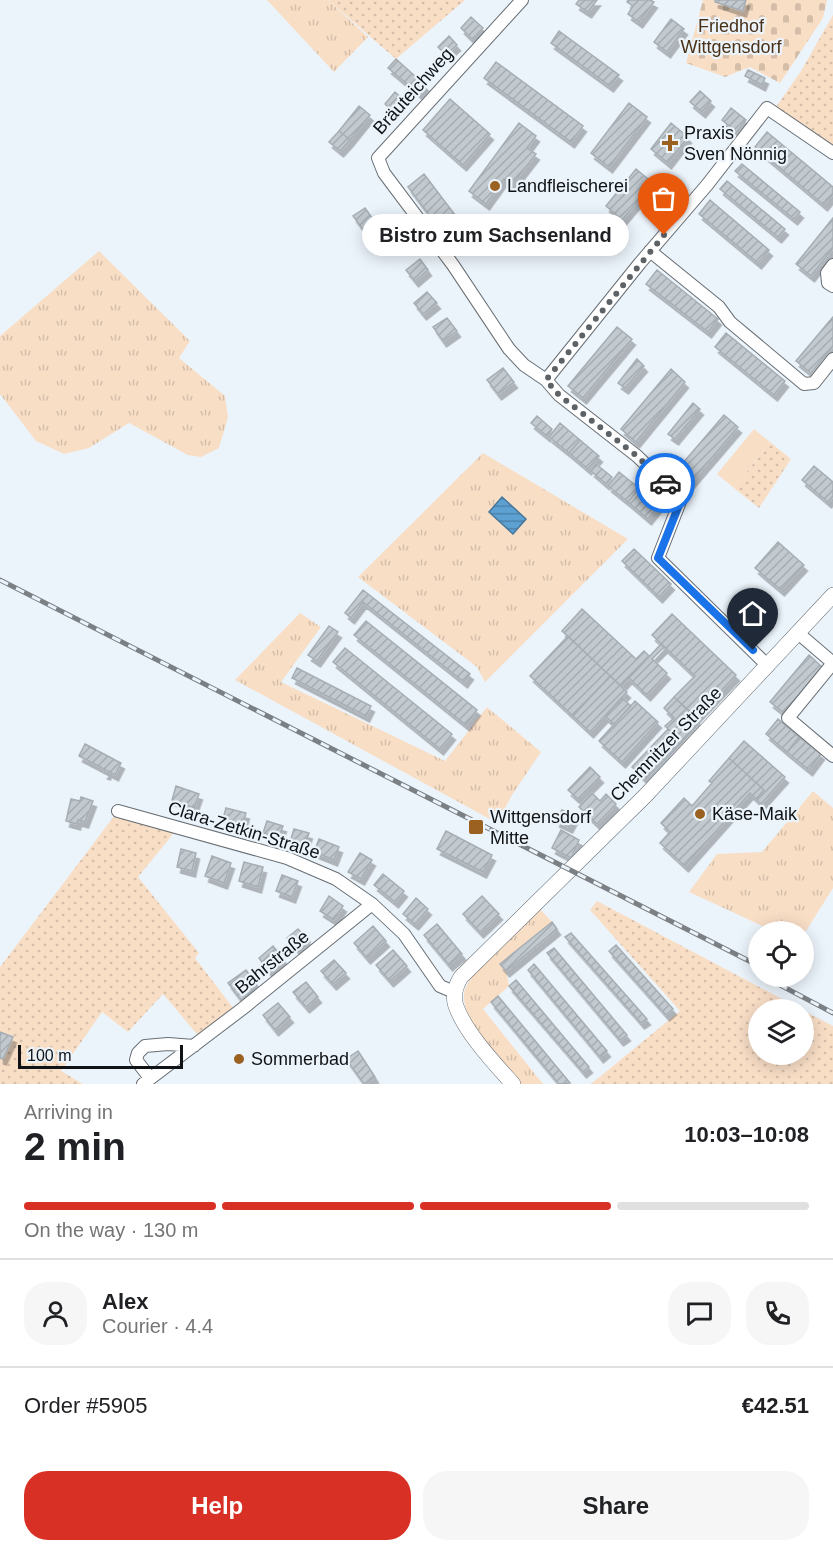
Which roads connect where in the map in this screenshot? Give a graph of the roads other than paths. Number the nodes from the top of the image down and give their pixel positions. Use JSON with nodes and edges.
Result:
{"nodes":[{"id":1,"x":522,"y":0,"type":"edge"},
{"id":2,"x":833,"y":153,"type":"edge"},
{"id":3,"x":650,"y":251,"type":"junction"},
{"id":4,"x":833,"y":265,"type":"edge"},
{"id":5,"x":833,"y":286,"type":"edge"},
{"id":6,"x":833,"y":359,"type":"edge"},
{"id":7,"x":546,"y":380,"type":"junction"},
{"id":8,"x":833,"y":595,"type":"edge"},
{"id":9,"x":798,"y":633,"type":"junction"},
{"id":10,"x":768,"y":666,"type":"junction"},
{"id":11,"x":833,"y":756,"type":"edge"},
{"id":12,"x":118,"y":811,"type":"dead end"},
{"id":13,"x":372,"y":904,"type":"junction"},
{"id":14,"x":454,"y":992,"type":"junction"},
{"id":15,"x":194,"y":1046,"type":"junction"},
{"id":16,"x":147,"y":1081,"type":"edge"},
{"id":17,"x":513,"y":1084,"type":"edge"}],
"edges":[{"from":1,"to":7,"type":"street","name":"Bräuteichweg"},
{"from":2,"to":3,"type":"street"},
{"from":3,"to":6,"type":"street"},
{"from":3,"to":7,"type":"street"},
{"from":4,"to":5,"type":"street"},
{"from":7,"to":10,"type":"street","name":"Bräuteichweg"},
{"from":8,"to":9,"type":"street","name":"Chemnitzer Straße"},
{"from":9,"to":10,"type":"street","name":"Chemnitzer Straße"},
{"from":9,"to":11,"type":"street"},
{"from":10,"to":14,"type":"street","name":"Chemnitzer Straße"},
{"from":12,"to":13,"type":"street","name":"Clara-Zetkin-Straße"},
{"from":13,"to":14,"type":"street","name":"Clara-Zetkin-Straße"},
{"from":13,"to":15,"type":"street","name":"Bahrstraße"},
{"from":14,"to":17,"type":"street"},
{"from":15,"to":16,"type":"street","name":"Bahrstraße"},
{"from":15,"to":16,"type":"street","name":"Bahrstraße"}]}
